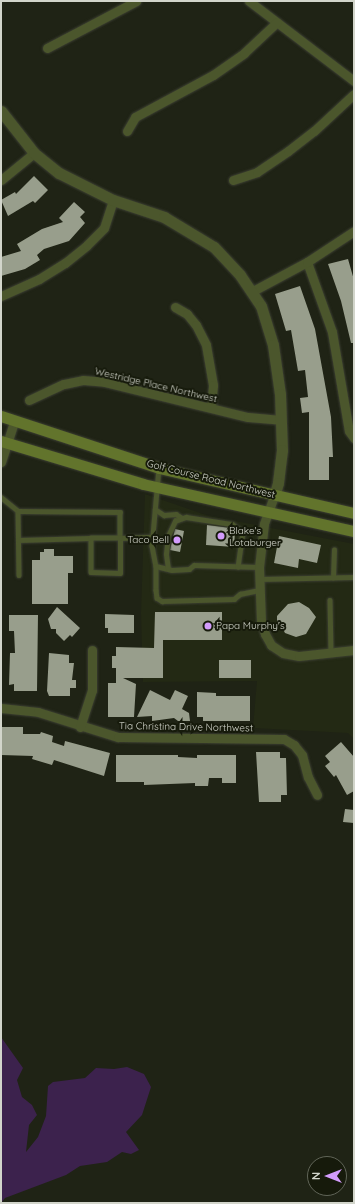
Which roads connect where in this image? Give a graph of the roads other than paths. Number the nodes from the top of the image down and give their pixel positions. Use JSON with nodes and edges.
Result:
{"nodes":[{"id":1,"x":136,"y":1,"type":"edge"},
{"id":2,"x":249,"y":1,"type":"edge"},
{"id":3,"x":277,"y":22,"type":"junction"},
{"id":4,"x":46,"y":48,"type":"dead end"},
{"id":5,"x":354,"y":81,"type":"edge"},
{"id":6,"x":354,"y":94,"type":"edge"},
{"id":7,"x":1,"y":111,"type":"edge"},
{"id":8,"x":127,"y":131,"type":"dead end"},
{"id":9,"x":34,"y":153,"type":"junction"},
{"id":10,"x":1,"y":180,"type":"edge"},
{"id":11,"x":233,"y":180,"type":"dead end"},
{"id":12,"x":113,"y":200,"type":"junction"},
{"id":13,"x":354,"y":230,"type":"edge"},
{"id":14,"x":307,"y":262,"type":"junction"},
{"id":15,"x":251,"y":292,"type":"junction"},
{"id":16,"x":1,"y":296,"type":"edge"},
{"id":17,"x":175,"y":308,"type":"dead end"},
{"id":18,"x":29,"y":400,"type":"dead end"},
{"id":19,"x":211,"y":408,"type":"junction"},
{"id":20,"x":1,"y":416,"type":"edge"},
{"id":21,"x":281,"y":420,"type":"junction"},
{"id":22,"x":14,"y":422,"type":"junction"},
{"id":23,"x":354,"y":437,"type":"edge"},
{"id":24,"x":3,"y":442,"type":"edge"},
{"id":25,"x":1,"y":462,"type":"edge"},
{"id":26,"x":159,"y":468,"type":"junction"},
{"id":27,"x":156,"y":487,"type":"junction"},
{"id":28,"x":274,"y":496,"type":"junction"},
{"id":29,"x":1,"y":497,"type":"edge"},
{"id":30,"x":155,"y":509,"type":"junction"},
{"id":31,"x":18,"y":511,"type":"junction"},
{"id":32,"x":354,"y":513,"type":"edge"},
{"id":33,"x":268,"y":514,"type":"junction"},
{"id":34,"x":182,"y":518,"type":"junction"},
{"id":35,"x":354,"y":531,"type":"edge"},
{"id":36,"x":92,"y":538,"type":"junction"},
{"id":37,"x":120,"y":538,"type":"junction"},
{"id":38,"x":153,"y":538,"type":"junction"},
{"id":39,"x":18,"y":540,"type":"junction"},
{"id":40,"x":334,"y":550,"type":"dead end"},
{"id":41,"x":156,"y":566,"type":"junction"},
{"id":42,"x":238,"y":567,"type":"junction"},
{"id":43,"x":259,"y":567,"type":"junction"},
{"id":44,"x":168,"y":569,"type":"junction"},
{"id":45,"x":19,"y":575,"type":"dead end"},
{"id":46,"x":354,"y":577,"type":"edge"},
{"id":47,"x":333,"y":578,"type":"junction"},
{"id":48,"x":259,"y":579,"type":"junction"},
{"id":49,"x":259,"y":590,"type":"junction"},
{"id":50,"x":330,"y":600,"type":"dead end"},
{"id":51,"x":92,"y":650,"type":"dead end"},
{"id":52,"x":354,"y":650,"type":"edge"},
{"id":53,"x":331,"y":653,"type":"junction"},
{"id":54,"x":1,"y":708,"type":"edge"},
{"id":55,"x":80,"y":726,"type":"junction"},
{"id":56,"x":317,"y":795,"type":"dead end"}],
"edges":[{"from":1,"to":4,"type":"street"},
{"from":2,"to":3,"type":"street"},
{"from":3,"to":5,"type":"street"},
{"from":3,"to":8,"type":"street"},
{"from":6,"to":11,"type":"street"},
{"from":7,"to":9,"type":"street"},
{"from":9,"to":10,"type":"street"},
{"from":9,"to":12,"type":"street"},
{"from":12,"to":15,"type":"street"},
{"from":12,"to":16,"type":"street"},
{"from":13,"to":14,"type":"street"},
{"from":14,"to":15,"type":"street"},
{"from":14,"to":23,"type":"street"},
{"from":15,"to":21,"type":"street"},
{"from":17,"to":19,"type":"street"},
{"from":18,"to":19,"type":"street","name":"Westridge Place Northwest"},
{"from":19,"to":21,"type":"street","name":"Westridge Place Northwest"},
{"from":20,"to":22,"type":"main road","name":"Golf Course Road Northwest"},
{"from":21,"to":28,"type":"street"},
{"from":22,"to":24,"type":"street"},
{"from":22,"to":26,"type":"main road","name":"Golf Course Road Northwest"},
{"from":24,"to":25,"type":"street"},
{"from":24,"to":27,"type":"main road","name":"Golf Course Road Northwest"},
{"from":26,"to":27,"type":"lane"},
{"from":26,"to":28,"type":"main road","name":"Golf Course Road Northwest"},
{"from":27,"to":30,"type":"lane"},
{"from":27,"to":33,"type":"main road","name":"Golf Course Road Northwest"},
{"from":28,"to":32,"type":"main road","name":"Golf Course Road Northwest"},
{"from":28,"to":33,"type":"street"},
{"from":29,"to":31,"type":"lane"},
{"from":30,"to":34,"type":"lane"},
{"from":30,"to":38,"type":"lane"},
{"from":31,"to":37,"type":"lane"},
{"from":31,"to":39,"type":"lane"},
{"from":33,"to":35,"type":"main road","name":"Golf Course Road Northwest"},
{"from":33,"to":43,"type":"street"},
{"from":34,"to":42,"type":"lane"},
{"from":34,"to":44,"type":"lane"},
{"from":36,"to":37,"type":"lane"},
{"from":36,"to":37,"type":"lane"},
{"from":36,"to":39,"type":"lane"},
{"from":37,"to":38,"type":"lane"},
{"from":38,"to":41,"type":"lane"},
{"from":39,"to":45,"type":"lane"},
{"from":40,"to":47,"type":"lane"},
{"from":41,"to":44,"type":"lane"},
{"from":41,"to":49,"type":"lane"},
{"from":42,"to":43,"type":"lane"},
{"from":42,"to":44,"type":"lane"},
{"from":43,"to":48,"type":"street"},
{"from":46,"to":47,"type":"lane"},
{"from":47,"to":48,"type":"lane"},
{"from":48,"to":49,"type":"street"},
{"from":49,"to":53,"type":"street"},
{"from":50,"to":53,"type":"lane"},
{"from":51,"to":55,"type":"street"},
{"from":52,"to":53,"type":"street"},
{"from":54,"to":55,"type":"street","name":"Tia Christina Drive Northwest"},
{"from":55,"to":56,"type":"street","name":"Tia Christina Drive Northwest"}]}
